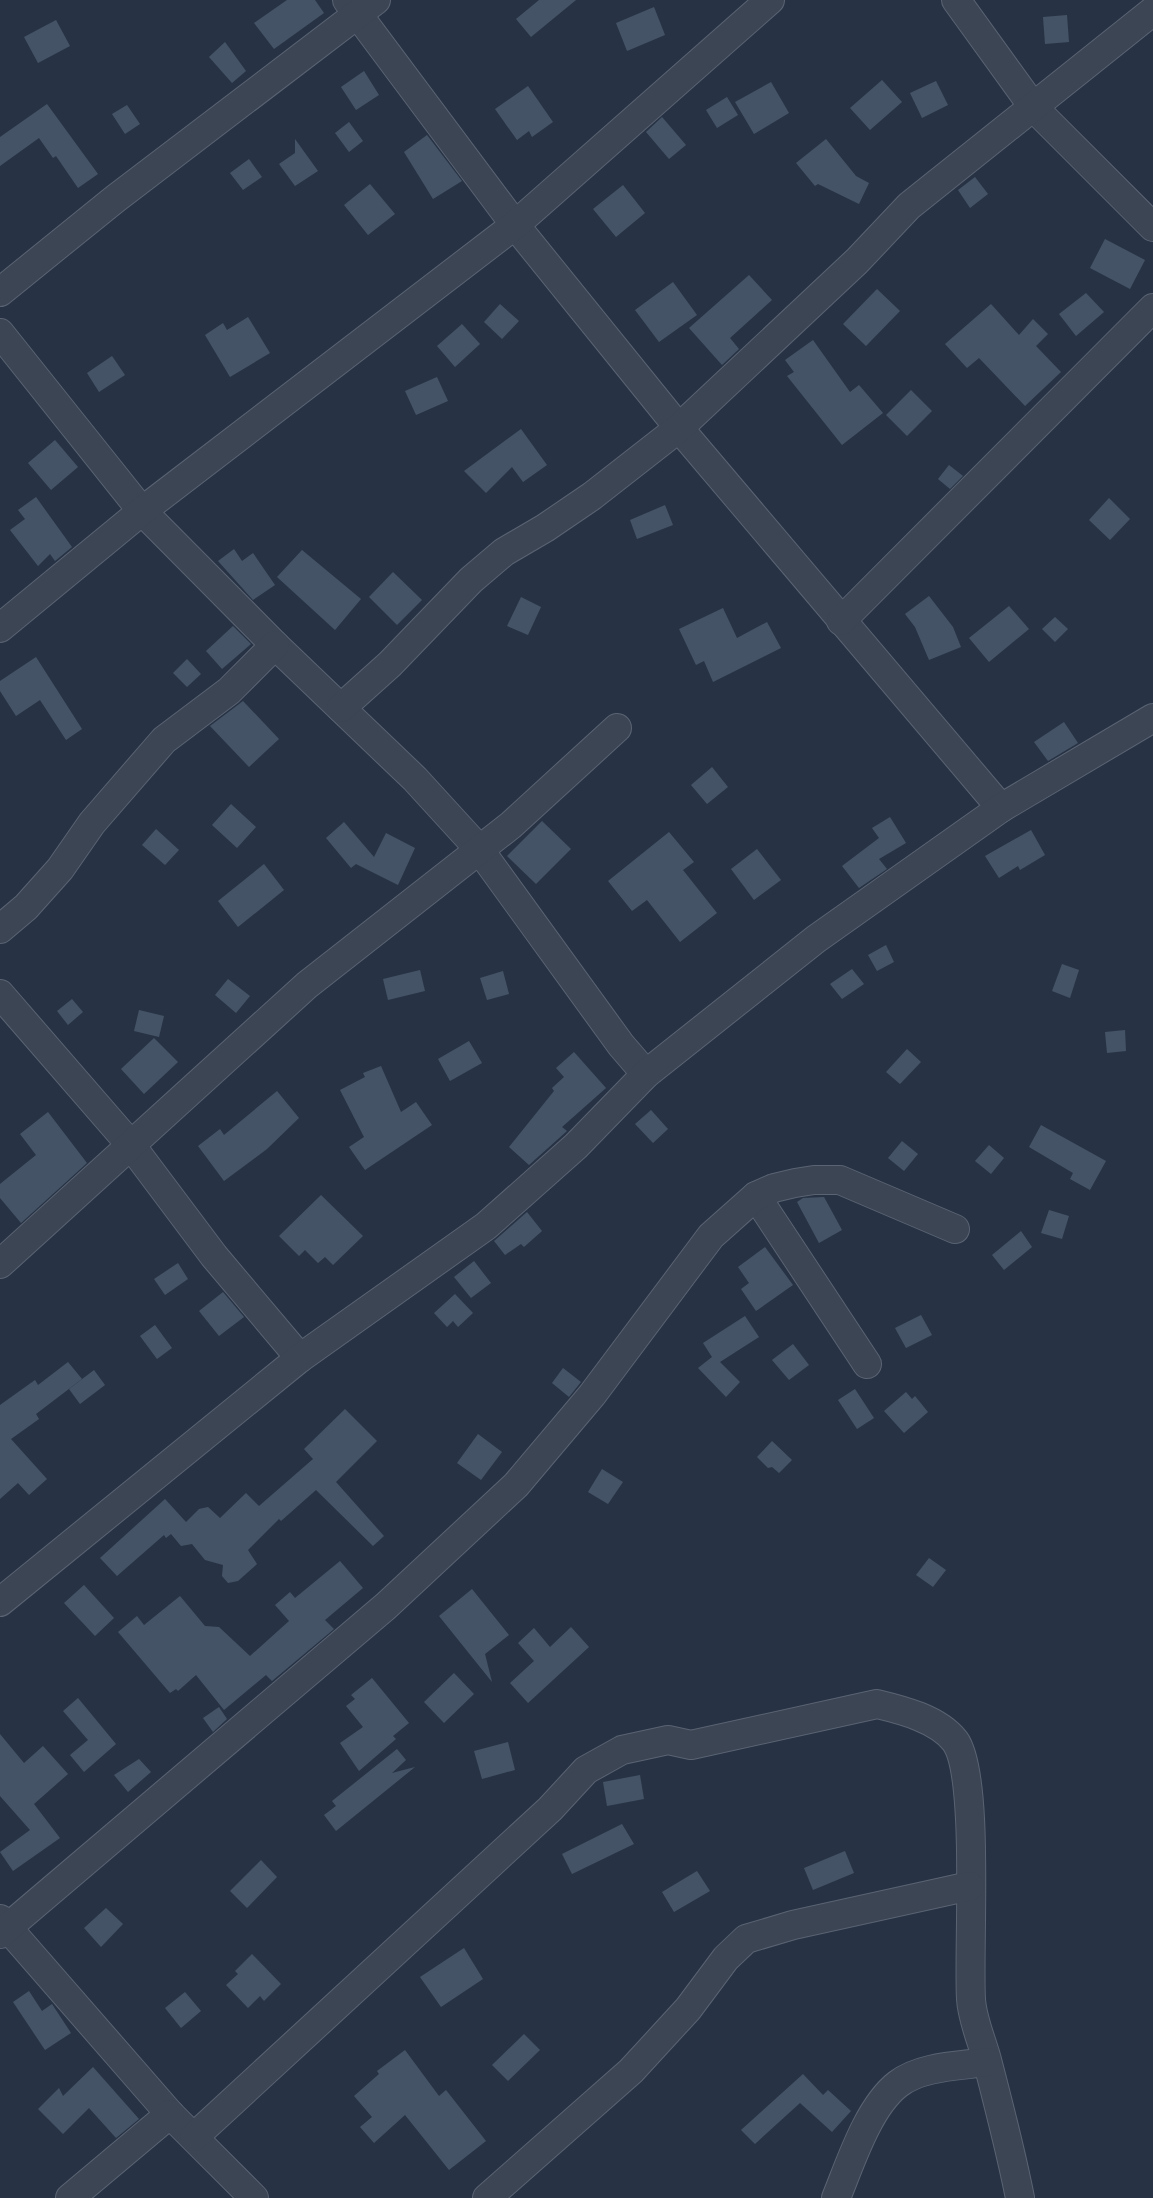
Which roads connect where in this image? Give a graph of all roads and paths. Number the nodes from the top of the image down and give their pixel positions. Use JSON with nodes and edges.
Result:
{"nodes":[{"id":1,"x":770,"y":0,"type":"edge"},
{"id":2,"x":956,"y":0,"type":"edge"},
{"id":3,"x":360,"y":5,"type":"edge"},
{"id":4,"x":1153,"y":11,"type":"edge"},
{"id":5,"x":1034,"y":108,"type":"junction"},
{"id":6,"x":515,"y":225,"type":"junction"},
{"id":7,"x":1153,"y":227,"type":"edge"},
{"id":8,"x":0,"y":292,"type":"edge"},
{"id":9,"x":1153,"y":309,"type":"edge"},
{"id":10,"x":0,"y":333,"type":"edge"},
{"id":11,"x":679,"y":428,"type":"junction"},
{"id":12,"x":142,"y":511,"type":"junction"},
{"id":13,"x":841,"y":621,"type":"junction"},
{"id":14,"x":0,"y":628,"type":"edge"},
{"id":15,"x":275,"y":645,"type":"junction"},
{"id":16,"x":341,"y":708,"type":"junction"},
{"id":17,"x":1153,"y":718,"type":"edge"},
{"id":18,"x":617,"y":728,"type":"dead end"},
{"id":19,"x":1001,"y":808,"type":"junction"},
{"id":20,"x":479,"y":849,"type":"junction"},
{"id":21,"x":0,"y":929,"type":"edge"},
{"id":22,"x":0,"y":994,"type":"edge"},
{"id":23,"x":646,"y":1074,"type":"junction"},
{"id":24,"x":130,"y":1144,"type":"junction"},
{"id":25,"x":756,"y":1196,"type":"junction"},
{"id":26,"x":955,"y":1229,"type":"dead end"},
{"id":27,"x":0,"y":1264,"type":"edge"},
{"id":28,"x":300,"y":1358,"type":"junction"},
{"id":29,"x":867,"y":1364,"type":"dead end"},
{"id":30,"x":0,"y":1602,"type":"edge"},
{"id":31,"x":970,"y":1887,"type":"junction"},
{"id":32,"x":3,"y":1927,"type":"edge"},
{"id":33,"x":987,"y":2062,"type":"junction"},
{"id":34,"x":170,"y":2114,"type":"junction"},
{"id":35,"x":194,"y":2137,"type":"junction"},
{"id":36,"x":70,"y":2198,"type":"edge"},
{"id":37,"x":254,"y":2198,"type":"edge"},
{"id":38,"x":487,"y":2198,"type":"edge"},
{"id":39,"x":836,"y":2198,"type":"edge"},
{"id":40,"x":1020,"y":2198,"type":"edge"}],
"edges":[{"from":1,"to":6,"type":"street"},
{"from":2,"to":5,"type":"street"},
{"from":3,"to":6,"type":"street"},
{"from":3,"to":8,"type":"street"},
{"from":4,"to":5,"type":"street"},
{"from":5,"to":7,"type":"street"},
{"from":5,"to":11,"type":"street"},
{"from":6,"to":11,"type":"street"},
{"from":6,"to":12,"type":"street"},
{"from":9,"to":13,"type":"street"},
{"from":10,"to":12,"type":"street"},
{"from":11,"to":13,"type":"street"},
{"from":11,"to":16,"type":"street"},
{"from":12,"to":14,"type":"street"},
{"from":12,"to":15,"type":"street"},
{"from":13,"to":19,"type":"street"},
{"from":15,"to":16,"type":"street"},
{"from":15,"to":21,"type":"street"},
{"from":16,"to":20,"type":"street"},
{"from":17,"to":19,"type":"street"},
{"from":18,"to":20,"type":"street"},
{"from":19,"to":23,"type":"street"},
{"from":20,"to":23,"type":"street"},
{"from":20,"to":24,"type":"street"},
{"from":22,"to":24,"type":"street"},
{"from":23,"to":28,"type":"street"},
{"from":24,"to":27,"type":"street"},
{"from":24,"to":28,"type":"street"},
{"from":25,"to":26,"type":"street"},
{"from":25,"to":29,"type":"street"},
{"from":25,"to":32,"type":"street"},
{"from":28,"to":30,"type":"street"},
{"from":31,"to":33,"type":"street"},
{"from":31,"to":35,"type":"street"},
{"from":31,"to":38,"type":"street"},
{"from":32,"to":34,"type":"street"},
{"from":33,"to":39,"type":"street"},
{"from":33,"to":40,"type":"street"},
{"from":34,"to":35,"type":"street"},
{"from":34,"to":36,"type":"street"},
{"from":35,"to":37,"type":"street"}]}
